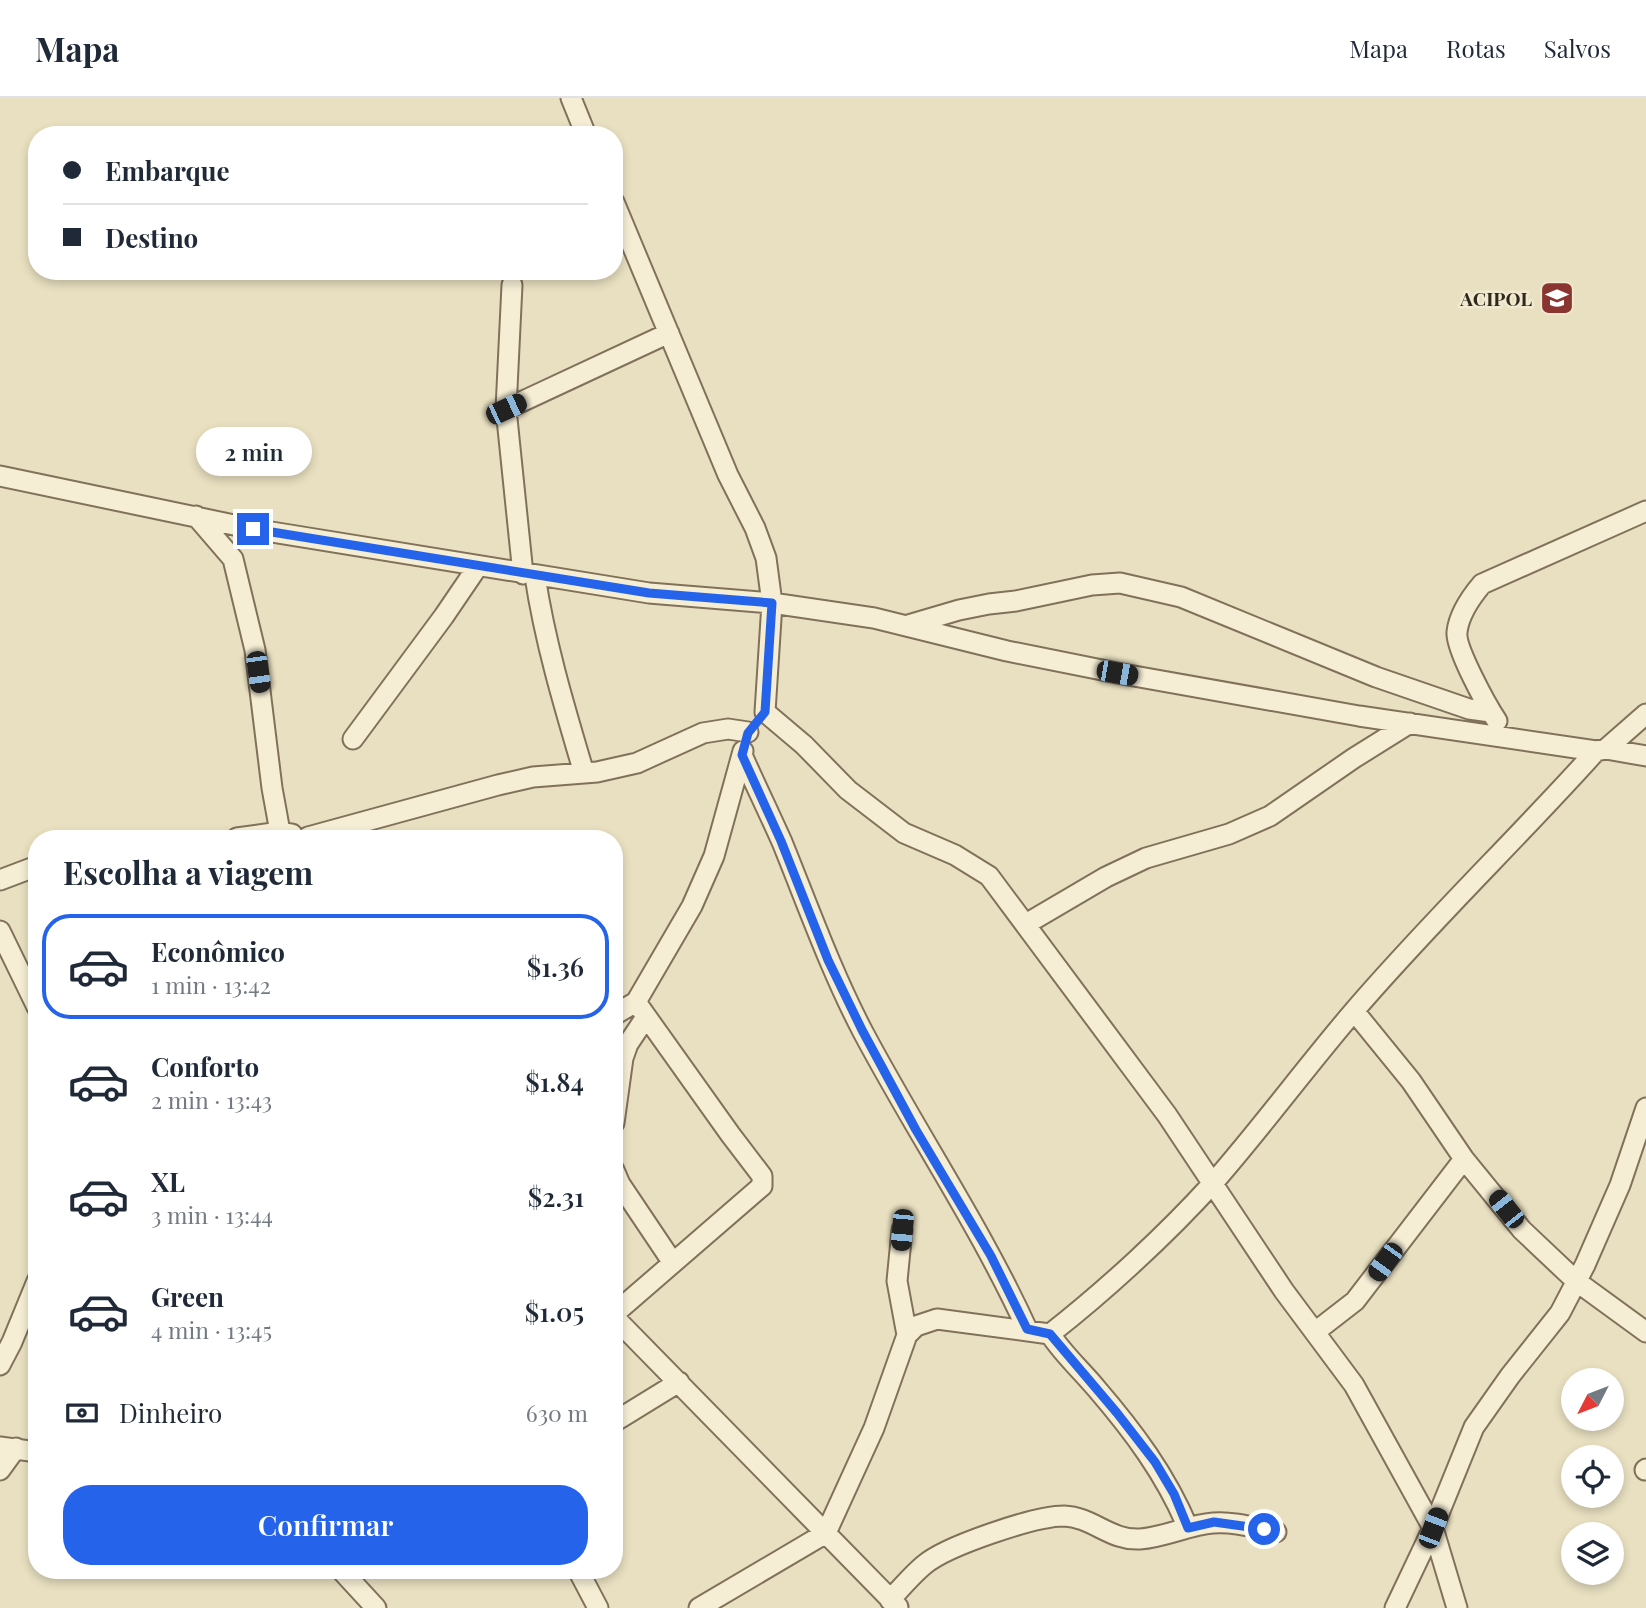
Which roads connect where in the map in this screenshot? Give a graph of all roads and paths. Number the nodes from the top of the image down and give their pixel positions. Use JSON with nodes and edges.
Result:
{"nodes":[{"id":1,"x":571,"y":98,"type":"edge"},
{"id":2,"x":582,"y":126,"type":"edge"},
{"id":3,"x":623,"y":223,"type":"edge"},
{"id":4,"x":512,"y":285,"type":"dead end"},
{"id":5,"x":669,"y":333,"type":"junction"},
{"id":6,"x":506,"y":409,"type":"junction"},
{"id":7,"x":0,"y":477,"type":"edge"},
{"id":8,"x":1646,"y":511,"type":"edge"},
{"id":9,"x":196,"y":516,"type":"junction"},
{"id":10,"x":253,"y":529,"type":"junction"},
{"id":11,"x":233,"y":559,"type":"junction"},
{"id":12,"x":478,"y":566,"type":"junction"},
{"id":13,"x":529,"y":575,"type":"junction"},
{"id":14,"x":772,"y":603,"type":"junction"},
{"id":15,"x":906,"y":626,"type":"junction"},
{"id":16,"x":765,"y":712,"type":"junction"},
{"id":17,"x":1491,"y":712,"type":"junction"},
{"id":18,"x":1646,"y":714,"type":"edge"},
{"id":19,"x":1410,"y":723,"type":"junction"},
{"id":20,"x":748,"y":733,"type":"junction"},
{"id":21,"x":353,"y":739,"type":"dead end"},
{"id":22,"x":1510,"y":739,"type":"junction"},
{"id":23,"x":1601,"y":750,"type":"junction"},
{"id":24,"x":742,"y":755,"type":"junction"},
{"id":25,"x":1646,"y":757,"type":"edge"},
{"id":26,"x":584,"y":773,"type":"junction"},
{"id":27,"x":280,"y":830,"type":"edge"},
{"id":28,"x":338,"y":830,"type":"edge"},
{"id":29,"x":28,"y":869,"type":"edge"},
{"id":30,"x":0,"y":880,"type":"edge"},
{"id":31,"x":1026,"y":924,"type":"junction"},
{"id":32,"x":0,"y":931,"type":"edge"},
{"id":33,"x":28,"y":989,"type":"edge"},
{"id":34,"x":641,"y":1009,"type":"junction"},
{"id":35,"x":1354,"y":1011,"type":"junction"},
{"id":36,"x":623,"y":1013,"type":"edge"},
{"id":37,"x":623,"y":1058,"type":"edge"},
{"id":38,"x":1646,"y":1108,"type":"edge"},
{"id":39,"x":1464,"y":1159,"type":"junction"},
{"id":40,"x":1212,"y":1183,"type":"junction"},
{"id":41,"x":623,"y":1188,"type":"edge"},
{"id":42,"x":902,"y":1230,"type":"dead end"},
{"id":43,"x":673,"y":1263,"type":"junction"},
{"id":44,"x":1577,"y":1281,"type":"junction"},
{"id":45,"x":28,"y":1303,"type":"edge"},
{"id":46,"x":623,"y":1307,"type":"edge"},
{"id":47,"x":623,"y":1324,"type":"edge"},
{"id":48,"x":1027,"y":1329,"type":"junction"},
{"id":49,"x":1315,"y":1332,"type":"junction"},
{"id":50,"x":1646,"y":1332,"type":"edge"},
{"id":51,"x":1050,"y":1334,"type":"junction"},
{"id":52,"x":907,"y":1335,"type":"junction"},
{"id":53,"x":0,"y":1365,"type":"edge"},
{"id":54,"x":679,"y":1382,"type":"junction"},
{"id":55,"x":623,"y":1416,"type":"edge"},
{"id":56,"x":8,"y":1447,"type":"edge"},
{"id":57,"x":28,"y":1450,"type":"edge"},
{"id":58,"x":0,"y":1470,"type":"edge"},
{"id":59,"x":1188,"y":1528,"type":"junction"},
{"id":60,"x":1433,"y":1528,"type":"junction"},
{"id":61,"x":1276,"y":1532,"type":"dead end"},
{"id":62,"x":825,"y":1533,"type":"junction"},
{"id":63,"x":349,"y":1579,"type":"edge"},
{"id":64,"x":583,"y":1579,"type":"edge"},
{"id":65,"x":894,"y":1604,"type":"edge"},
{"id":66,"x":376,"y":1608,"type":"edge"},
{"id":67,"x":598,"y":1608,"type":"edge"},
{"id":68,"x":699,"y":1608,"type":"edge"},
{"id":69,"x":1395,"y":1608,"type":"edge"},
{"id":70,"x":1457,"y":1608,"type":"edge"}],
"edges":[{"from":1,"to":2,"type":"street"},
{"from":3,"to":5,"type":"street"},
{"from":4,"to":6,"type":"street"},
{"from":5,"to":6,"type":"street"},
{"from":5,"to":14,"type":"street"},
{"from":6,"to":13,"type":"street"},
{"from":7,"to":9,"type":"street"},
{"from":8,"to":17,"type":"street"},
{"from":9,"to":10,"type":"street"},
{"from":9,"to":11,"type":"street"},
{"from":10,"to":11,"type":"street"},
{"from":10,"to":12,"type":"street"},
{"from":11,"to":27,"type":"street"},
{"from":12,"to":13,"type":"street"},
{"from":12,"to":21,"type":"street"},
{"from":13,"to":14,"type":"street"},
{"from":13,"to":26,"type":"street"},
{"from":14,"to":15,"type":"street"},
{"from":14,"to":16,"type":"street"},
{"from":15,"to":17,"type":"street"},
{"from":15,"to":19,"type":"street"},
{"from":16,"to":20,"type":"street"},
{"from":16,"to":31,"type":"street"},
{"from":17,"to":22,"type":"street"},
{"from":18,"to":23,"type":"street"},
{"from":19,"to":22,"type":"street"},
{"from":19,"to":31,"type":"street"},
{"from":20,"to":24,"type":"street"},
{"from":20,"to":26,"type":"street"},
{"from":22,"to":23,"type":"street"},
{"from":23,"to":25,"type":"street"},
{"from":23,"to":35,"type":"street"},
{"from":24,"to":34,"type":"street"},
{"from":24,"to":48,"type":"street"},
{"from":26,"to":28,"type":"street"},
{"from":29,"to":30,"type":"street"},
{"from":31,"to":40,"type":"street"},
{"from":32,"to":33,"type":"street"},
{"from":34,"to":36,"type":"street"},
{"from":34,"to":37,"type":"street"},
{"from":34,"to":43,"type":"street"},
{"from":35,"to":39,"type":"street"},
{"from":35,"to":40,"type":"street"},
{"from":38,"to":44,"type":"street"},
{"from":39,"to":44,"type":"street"},
{"from":39,"to":49,"type":"street"},
{"from":40,"to":49,"type":"street"},
{"from":40,"to":51,"type":"street"},
{"from":41,"to":43,"type":"street"},
{"from":42,"to":52,"type":"street"},
{"from":43,"to":46,"type":"street"},
{"from":44,"to":50,"type":"street"},
{"from":44,"to":60,"type":"street"},
{"from":45,"to":53,"type":"street"},
{"from":47,"to":54,"type":"street"},
{"from":48,"to":51,"type":"street"},
{"from":48,"to":52,"type":"street"},
{"from":49,"to":60,"type":"street"},
{"from":51,"to":59,"type":"street"},
{"from":52,"to":62,"type":"street"},
{"from":54,"to":55,"type":"street"},
{"from":54,"to":62,"type":"street"},
{"from":56,"to":57,"type":"street"},
{"from":56,"to":58,"type":"street"},
{"from":59,"to":61,"type":"street"},
{"from":59,"to":65,"type":"street"},
{"from":60,"to":69,"type":"street"},
{"from":60,"to":70,"type":"street"},
{"from":62,"to":65,"type":"street"},
{"from":62,"to":68,"type":"street"},
{"from":63,"to":66,"type":"street"},
{"from":64,"to":67,"type":"street"}]}
